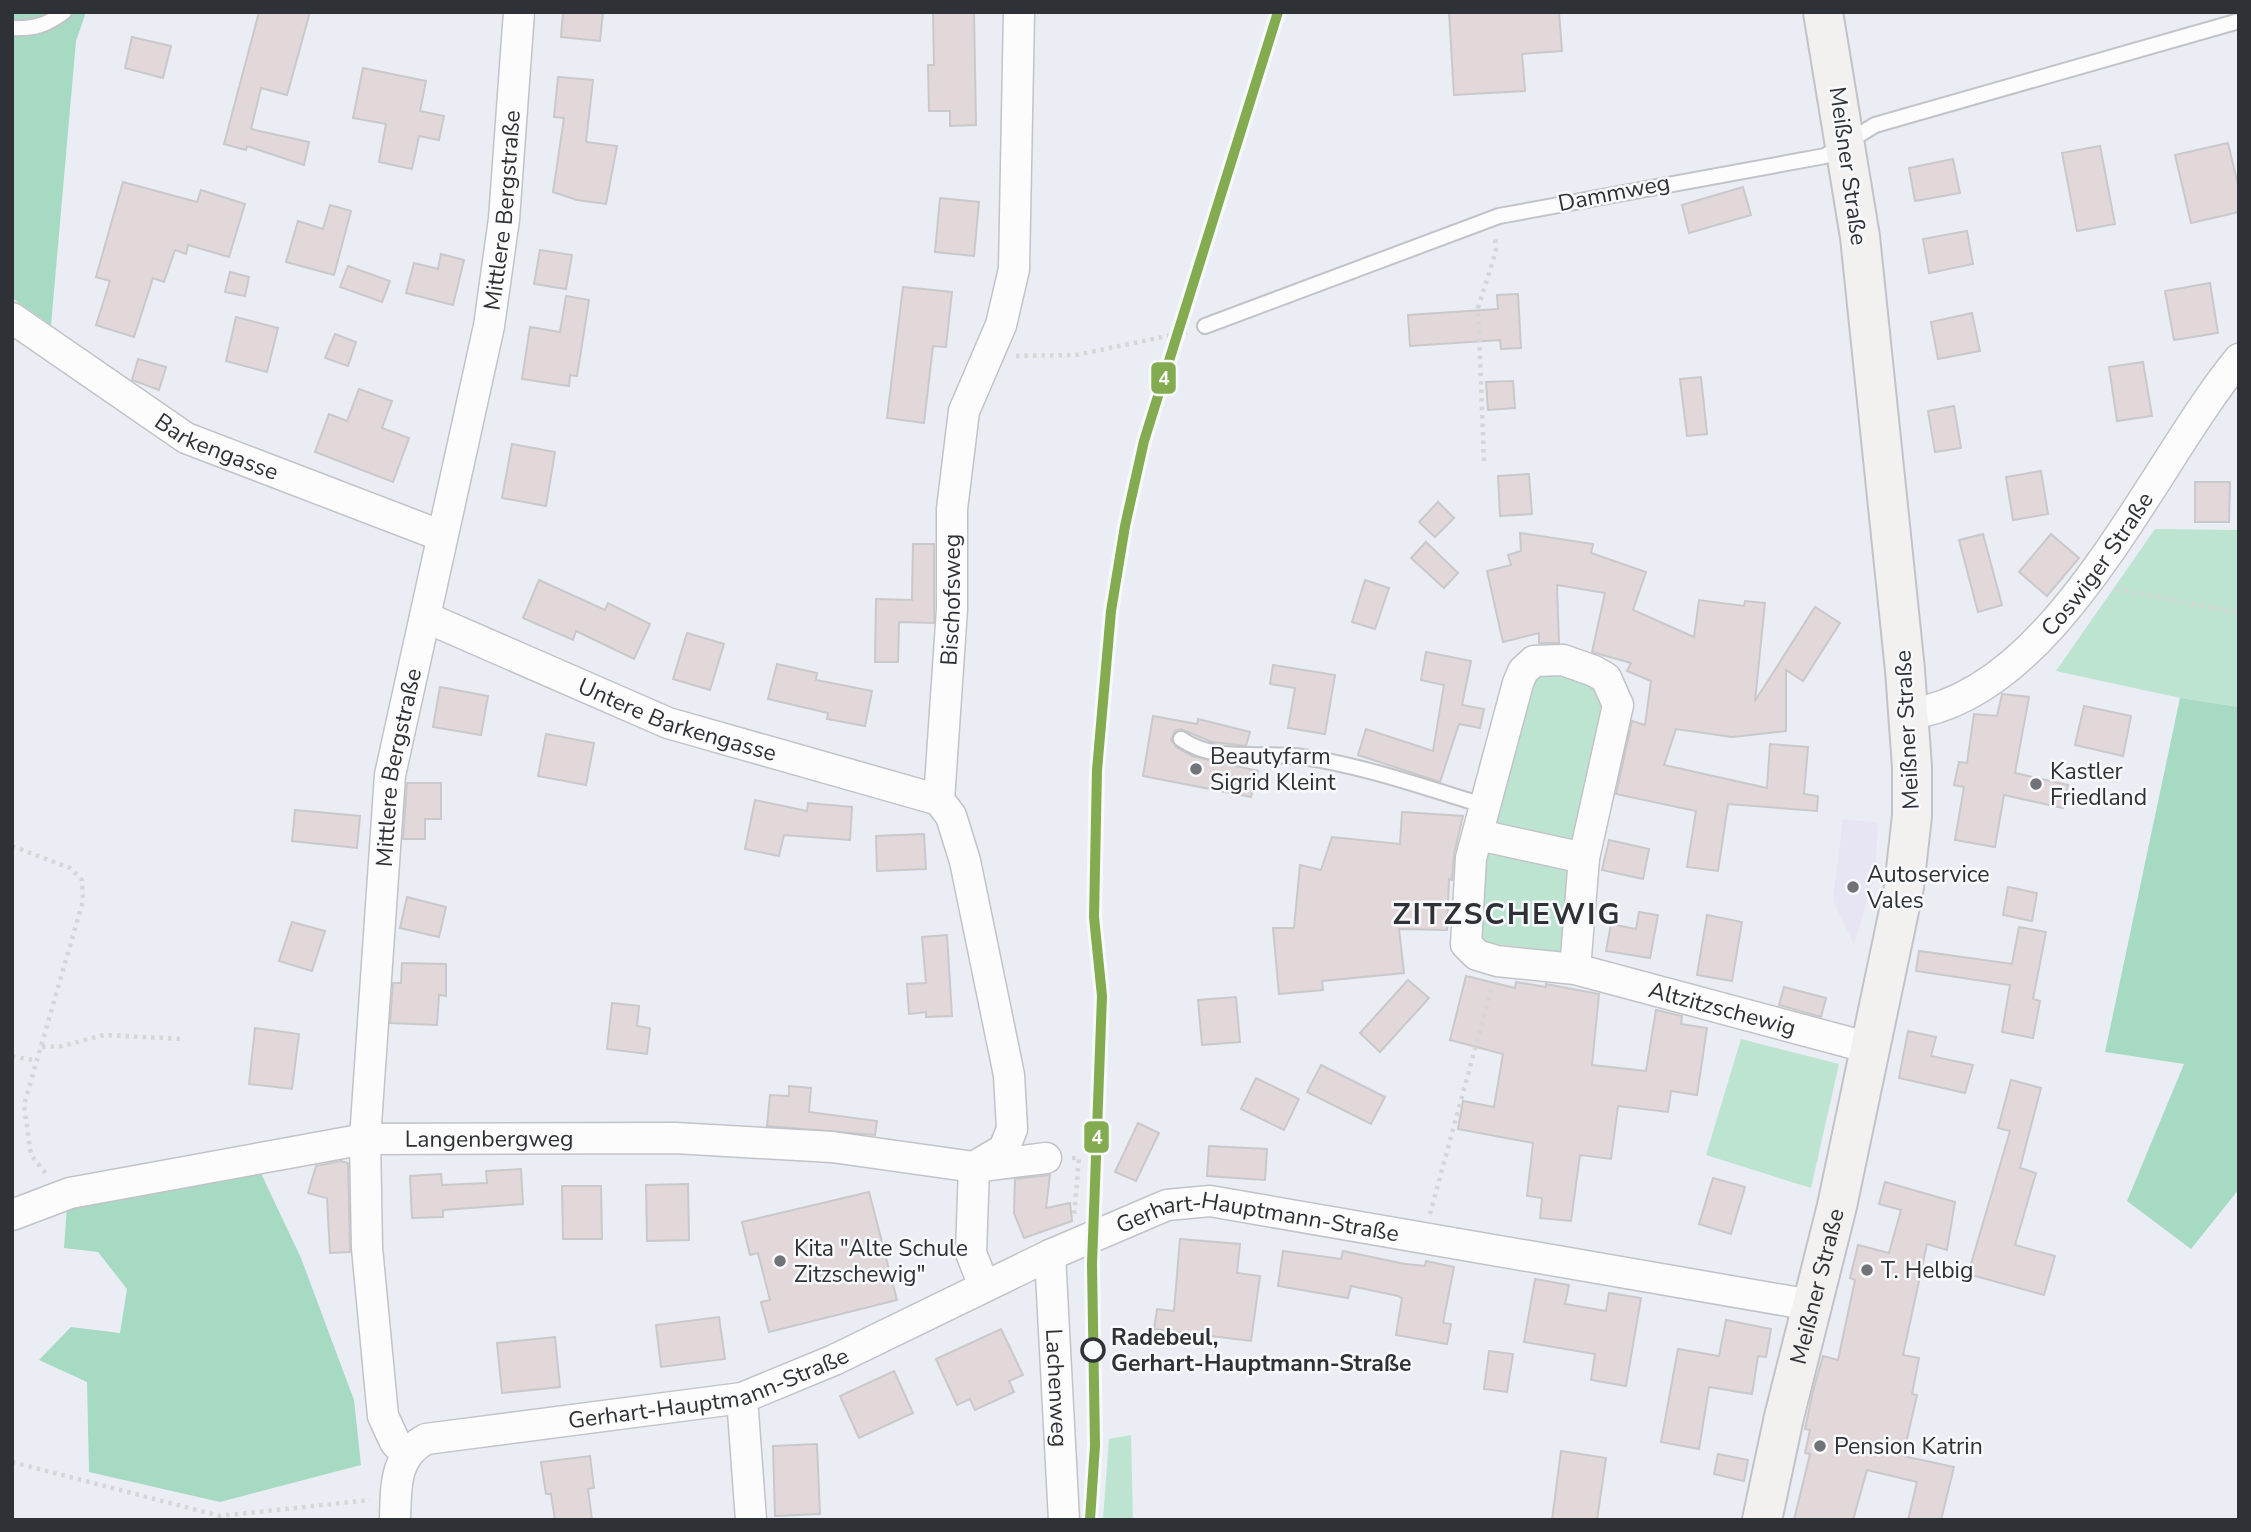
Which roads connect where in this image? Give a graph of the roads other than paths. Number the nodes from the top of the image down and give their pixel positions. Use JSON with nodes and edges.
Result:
{"nodes":[{"id":1,"x":64,"y":12,"type":"edge"},
{"id":2,"x":519,"y":12,"type":"edge"},
{"id":3,"x":1019,"y":12,"type":"edge"},
{"id":4,"x":1824,"y":12,"type":"edge"},
{"id":5,"x":2239,"y":21,"type":"edge"},
{"id":6,"x":12,"y":28,"type":"edge"},
{"id":7,"x":1847,"y":145,"type":"junction"},
{"id":8,"x":12,"y":318,"type":"edge"},
{"id":9,"x":1205,"y":326,"type":"road end"},
{"id":10,"x":2239,"y":359,"type":"edge"},
{"id":11,"x":442,"y":536,"type":"junction"},
{"id":12,"x":425,"y":617,"type":"junction"},
{"id":13,"x":1909,"y":714,"type":"junction"},
{"id":14,"x":1181,"y":739,"type":"dead end"},
{"id":15,"x":939,"y":800,"type":"junction"},
{"id":16,"x":1486,"y":806,"type":"junction"},
{"id":17,"x":1479,"y":835,"type":"junction"},
{"id":18,"x":1584,"y":858,"type":"junction"},
{"id":19,"x":1575,"y":969,"type":"junction"},
{"id":20,"x":1870,"y":1048,"type":"junction"},
{"id":21,"x":365,"y":1139,"type":"junction"},
{"id":22,"x":1046,"y":1158,"type":"road end"},
{"id":23,"x":974,"y":1167,"type":"junction"},
{"id":24,"x":12,"y":1214,"type":"edge"},
{"id":25,"x":1061,"y":1250,"type":"junction"},
{"id":26,"x":984,"y":1286,"type":"junction"},
{"id":27,"x":1811,"y":1305,"type":"junction"},
{"id":28,"x":742,"y":1398,"type":"junction"},
{"id":29,"x":406,"y":1454,"type":"junction"},
{"id":30,"x":395,"y":1510,"type":"edge"},
{"id":31,"x":751,"y":1520,"type":"edge"},
{"id":32,"x":1064,"y":1520,"type":"edge"},
{"id":33,"x":1762,"y":1520,"type":"edge"}],
"edges":[{"from":1,"to":6,"type":"lane"},
{"from":2,"to":11,"type":"street","name":"Mittlere Bergstraße"},
{"from":3,"to":15,"type":"street","name":"Bischofsweg"},
{"from":4,"to":7,"type":"main road","name":"Meißner Straße"},
{"from":5,"to":7,"type":"lane","name":"Dammweg"},
{"from":7,"to":9,"type":"lane","name":"Dammweg"},
{"from":7,"to":13,"type":"main road","name":"Meißner Straße"},
{"from":8,"to":11,"type":"street","name":"Barkengasse"},
{"from":10,"to":13,"type":"street","name":"Coswiger Straße"},
{"from":11,"to":12,"type":"street","name":"Mittlere Bergstraße"},
{"from":12,"to":15,"type":"street","name":"Untere Barkengasse"},
{"from":12,"to":21,"type":"street","name":"Mittlere Bergstraße"},
{"from":13,"to":20,"type":"main road","name":"Meißner Straße"},
{"from":14,"to":16,"type":"lane"},
{"from":15,"to":23,"type":"street"},
{"from":16,"to":17,"type":"street","name":"Altzitzschewig"},
{"from":16,"to":18,"type":"street","name":"Altzitzschewig"},
{"from":17,"to":18,"type":"street"},
{"from":17,"to":19,"type":"street","name":"Altzitzschewig"},
{"from":18,"to":19,"type":"street","name":"Altzitzschewig"},
{"from":19,"to":20,"type":"street","name":"Altzitzschewig"},
{"from":20,"to":27,"type":"main road","name":"Meißner Straße"},
{"from":21,"to":23,"type":"street","name":"Langenbergweg"},
{"from":21,"to":24,"type":"street","name":"Langenbergweg"},
{"from":21,"to":29,"type":"street","name":"Mittlere Bergstraße"},
{"from":22,"to":23,"type":"street"},
{"from":23,"to":26,"type":"street"},
{"from":25,"to":26,"type":"street","name":"Gerhart-Hauptmann-Straße"},
{"from":25,"to":27,"type":"street","name":"Gerhart-Hauptmann-Straße"},
{"from":25,"to":32,"type":"street","name":"Lachenweg"},
{"from":26,"to":28,"type":"street","name":"Gerhart-Hauptmann-Straße"},
{"from":27,"to":33,"type":"main road","name":"Meißner Straße"},
{"from":28,"to":29,"type":"street","name":"Gerhart-Hauptmann-Straße"},
{"from":28,"to":31,"type":"street"},
{"from":29,"to":30,"type":"street"}]}
